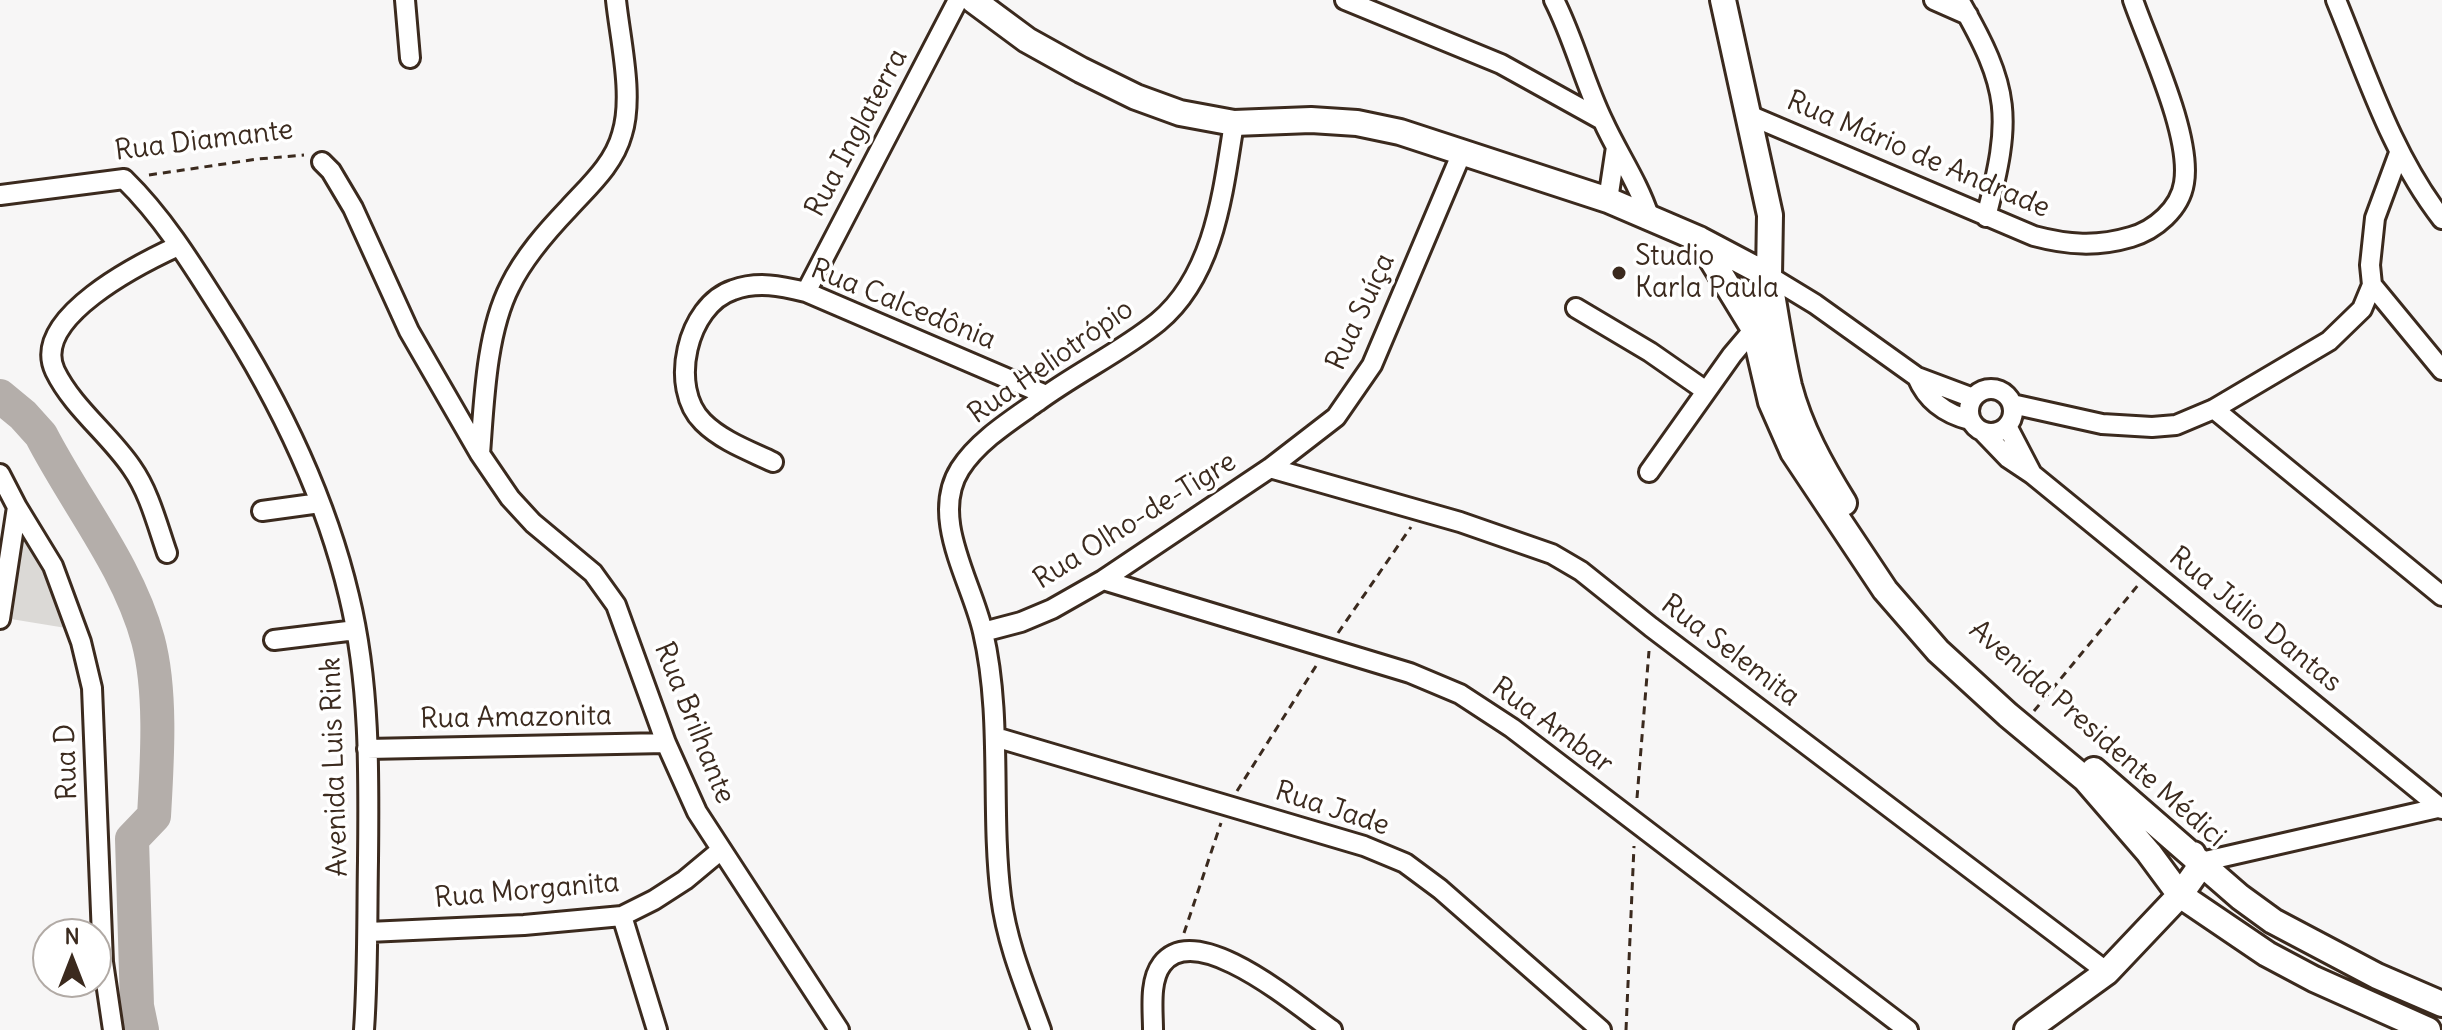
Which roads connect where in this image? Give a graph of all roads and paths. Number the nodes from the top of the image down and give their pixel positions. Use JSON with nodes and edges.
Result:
{"nodes":[{"id":1,"x":405,"y":0,"type":"edge"},
{"id":2,"x":616,"y":0,"type":"edge"},
{"id":3,"x":958,"y":0,"type":"edge"},
{"id":4,"x":973,"y":0,"type":"edge"},
{"id":5,"x":1345,"y":0,"type":"edge"},
{"id":6,"x":1554,"y":0,"type":"edge"},
{"id":7,"x":1723,"y":0,"type":"edge"},
{"id":8,"x":1934,"y":0,"type":"edge"},
{"id":9,"x":2133,"y":0,"type":"edge"},
{"id":10,"x":2336,"y":0,"type":"edge"},
{"id":11,"x":1963,"y":7,"type":"edge"},
{"id":12,"x":410,"y":58,"type":"dead end"},
{"id":13,"x":1749,"y":115,"type":"junction"},
{"id":14,"x":1602,"y":120,"type":"junction"},
{"id":15,"x":1234,"y":123,"type":"junction"},
{"id":16,"x":1616,"y":147,"type":"junction"},
{"id":17,"x":1463,"y":150,"type":"junction"},
{"id":18,"x":2399,"y":153,"type":"junction"},
{"id":19,"x":322,"y":162,"type":"joint"},
{"id":20,"x":124,"y":179,"type":"junction"},
{"id":21,"x":0,"y":195,"type":"edge"},
{"id":22,"x":1608,"y":200,"type":"junction"},
{"id":23,"x":1649,"y":216,"type":"junction"},
{"id":24,"x":1986,"y":217,"type":"junction"},
{"id":25,"x":2442,"y":219,"type":"edge"},
{"id":26,"x":1699,"y":239,"type":"junction"},
{"id":27,"x":178,"y":246,"type":"junction"},
{"id":28,"x":1769,"y":276,"type":"junction"},
{"id":29,"x":2372,"y":285,"type":"junction"},
{"id":30,"x":806,"y":292,"type":"junction"},
{"id":31,"x":1576,"y":308,"type":"dead end"},
{"id":32,"x":1754,"y":329,"type":"junction"},
{"id":33,"x":2442,"y":370,"type":"edge"},
{"id":34,"x":1917,"y":377,"type":"junction"},
{"id":35,"x":1706,"y":391,"type":"junction"},
{"id":36,"x":1046,"y":395,"type":"junction"},
{"id":37,"x":1973,"y":398,"type":"junction"},
{"id":38,"x":2012,"y":404,"type":"junction"},
{"id":39,"x":2214,"y":409,"type":"junction"},
{"id":40,"x":1977,"y":426,"type":"junction"},
{"id":41,"x":2007,"y":426,"type":"junction"},
{"id":42,"x":480,"y":454,"type":"junction"},
{"id":43,"x":773,"y":462,"type":"dead end"},
{"id":44,"x":1270,"y":468,"type":"junction"},
{"id":45,"x":1649,"y":472,"type":"dead end"},
{"id":46,"x":0,"y":474,"type":"edge"},
{"id":47,"x":2032,"y":474,"type":"junction"},
{"id":48,"x":320,"y":503,"type":"junction"},
{"id":49,"x":17,"y":507,"type":"junction"},
{"id":50,"x":262,"y":511,"type":"dead end"},
{"id":51,"x":167,"y":553,"type":"dead end"},
{"id":52,"x":2150,"y":571,"type":"junction"},
{"id":53,"x":1103,"y":580,"type":"junction"},
{"id":54,"x":2442,"y":596,"type":"edge"},
{"id":55,"x":0,"y":619,"type":"edge"},
{"id":56,"x":1651,"y":627,"type":"junction"},
{"id":57,"x":356,"y":630,"type":"junction"},
{"id":58,"x":983,"y":632,"type":"junction"},
{"id":59,"x":274,"y":640,"type":"dead end"},
{"id":60,"x":2029,"y":717,"type":"junction"},
{"id":61,"x":995,"y":737,"type":"junction"},
{"id":62,"x":666,"y":743,"type":"junction"},
{"id":63,"x":367,"y":749,"type":"junction"},
{"id":64,"x":1228,"y":805,"type":"junction"},
{"id":65,"x":2441,"y":808,"type":"edge"},
{"id":66,"x":1635,"y":822,"type":"junction"},
{"id":67,"x":721,"y":850,"type":"junction"},
{"id":68,"x":2197,"y":858,"type":"junction"},
{"id":69,"x":2180,"y":895,"type":"junction"},
{"id":70,"x":622,"y":916,"type":"junction"},
{"id":71,"x":368,"y":932,"type":"junction"},
{"id":72,"x":2316,"y":945,"type":"junction"},
{"id":73,"x":1177,"y":953,"type":"junction"},
{"id":74,"x":2107,"y":972,"type":"junction"},
{"id":75,"x":2442,"y":1004,"type":"edge"},
{"id":76,"x":113,"y":1030,"type":"edge"},
{"id":77,"x":364,"y":1030,"type":"edge"},
{"id":78,"x":657,"y":1030,"type":"edge"},
{"id":79,"x":839,"y":1030,"type":"edge"},
{"id":80,"x":1041,"y":1030,"type":"edge"},
{"id":81,"x":1153,"y":1030,"type":"edge"},
{"id":82,"x":1332,"y":1030,"type":"edge"},
{"id":83,"x":1601,"y":1030,"type":"edge"},
{"id":84,"x":1626,"y":1030,"type":"edge"},
{"id":85,"x":1908,"y":1030,"type":"edge"},
{"id":86,"x":2027,"y":1030,"type":"edge"},
{"id":87,"x":2428,"y":1030,"type":"edge"}],
"edges":[{"from":1,"to":12,"type":"street"},
{"from":2,"to":42,"type":"street"},
{"from":3,"to":30,"type":"street","name":"Rua Inglaterra"},
{"from":4,"to":15,"type":"main road"},
{"from":5,"to":14,"type":"street"},
{"from":6,"to":14,"type":"street"},
{"from":7,"to":13,"type":"main road"},
{"from":8,"to":11,"type":"street"},
{"from":9,"to":24,"type":"street","name":"Rua Mário de Andrade"},
{"from":10,"to":18,"type":"street"},
{"from":11,"to":24,"type":"street"},
{"from":13,"to":24,"type":"street","name":"Rua Mário de Andrade"},
{"from":13,"to":28,"type":"main road"},
{"from":14,"to":16,"type":"street"},
{"from":15,"to":17,"type":"main road"},
{"from":15,"to":36,"type":"street","name":"Rua Heliotrópio"},
{"from":16,"to":22,"type":"street"},
{"from":16,"to":23,"type":"street"},
{"from":17,"to":22,"type":"main road"},
{"from":17,"to":44,"type":"street","name":"Rua Suíça"},
{"from":18,"to":25,"type":"street"},
{"from":18,"to":29,"type":"street"},
{"from":19,"to":20,"type":"path","name":"Rua Diamante"},
{"from":19,"to":42,"type":"street","name":"Rua Diamante"},
{"from":20,"to":21,"type":"street","name":"Rua Diamante"},
{"from":20,"to":27,"type":"street","name":"Avenida Luis Rink"},
{"from":22,"to":23,"type":"main road"},
{"from":23,"to":26,"type":"main road"},
{"from":26,"to":28,"type":"main road"},
{"from":26,"to":32,"type":"main road"},
{"from":27,"to":48,"type":"street","name":"Avenida Luis Rink"},
{"from":27,"to":51,"type":"street"},
{"from":28,"to":32,"type":"main road","name":"Avenida Presidente Médici"},
{"from":28,"to":34,"type":"street","name":"Rua Júlio Dantas"},
{"from":28,"to":60,"type":"main road","name":"Avenida Presidente Médici"},
{"from":29,"to":33,"type":"street"},
{"from":29,"to":39,"type":"street"},
{"from":30,"to":36,"type":"street","name":"Rua Calcedônia"},
{"from":30,"to":43,"type":"street","name":"Rua Calcedônia"},
{"from":31,"to":35,"type":"street"},
{"from":32,"to":35,"type":"street"},
{"from":32,"to":69,"type":"main road","name":"Avenida Presidente Médici"},
{"from":34,"to":37,"type":"street","name":"Rua Júlio Dantas"},
{"from":34,"to":40,"type":"street","name":"Rua Júlio Dantas"},
{"from":35,"to":45,"type":"street"},
{"from":36,"to":58,"type":"street","name":"Rua Heliotrópio"},
{"from":37,"to":38,"type":"street","name":"Rua Júlio Dantas"},
{"from":37,"to":40,"type":"street"},
{"from":38,"to":39,"type":"street"},
{"from":38,"to":41,"type":"street"},
{"from":39,"to":54,"type":"street"},
{"from":40,"to":41,"type":"street"},
{"from":40,"to":47,"type":"street","name":"Rua Júlio Dantas"},
{"from":41,"to":47,"type":"street","name":"Rua Júlio Dantas"},
{"from":42,"to":62,"type":"street","name":"Rua Brilhante"},
{"from":44,"to":53,"type":"street","name":"Rua Olho-de-Tigre"},
{"from":44,"to":56,"type":"street","name":"Rua Selemita"},
{"from":46,"to":49,"type":"street","name":"Rua D"},
{"from":47,"to":52,"type":"street","name":"Rua Júlio Dantas"},
{"from":48,"to":50,"type":"street"},
{"from":48,"to":57,"type":"street","name":"Avenida Luis Rink"},
{"from":49,"to":55,"type":"street"},
{"from":49,"to":76,"type":"street","name":"Rua D"},
{"from":52,"to":60,"type":"path"},
{"from":52,"to":65,"type":"street","name":"Rua Júlio Dantas"},
{"from":53,"to":58,"type":"street","name":"Rua Olho-de-Tigre"},
{"from":53,"to":66,"type":"street","name":"Rua Ambar"},
{"from":56,"to":66,"type":"path"},
{"from":56,"to":74,"type":"street","name":"Rua Selemita"},
{"from":57,"to":59,"type":"street"},
{"from":57,"to":63,"type":"street","name":"Avenida Luis Rink"},
{"from":58,"to":61,"type":"street","name":"Rua Heliotrópio"},
{"from":60,"to":68,"type":"main road","name":"Avenida Presidente Médici"},
{"from":61,"to":64,"type":"street","name":"Rua Jade"},
{"from":61,"to":80,"type":"street","name":"Rua Heliotrópio"},
{"from":62,"to":63,"type":"street","name":"Rua Amazonita"},
{"from":62,"to":67,"type":"street","name":"Rua Brilhante"},
{"from":63,"to":71,"type":"street","name":"Avenida Luis Rink"},
{"from":64,"to":73,"type":"path"},
{"from":64,"to":83,"type":"street","name":"Rua Jade"},
{"from":65,"to":68,"type":"street"},
{"from":66,"to":84,"type":"path"},
{"from":66,"to":85,"type":"street","name":"Rua Ambar"},
{"from":67,"to":70,"type":"street","name":"Rua Morganita"},
{"from":67,"to":79,"type":"street","name":"Rua Brilhante"},
{"from":68,"to":69,"type":"main road"},
{"from":68,"to":72,"type":"main road","name":"Avenida Presidente Médici"},
{"from":69,"to":72,"type":"main road"},
{"from":69,"to":74,"type":"main road"},
{"from":69,"to":87,"type":"main road","name":"Avenida Presidente Médici"},
{"from":70,"to":71,"type":"street","name":"Rua Morganita"},
{"from":70,"to":78,"type":"street"},
{"from":71,"to":77,"type":"street","name":"Avenida Luis Rink"},
{"from":72,"to":75,"type":"main road","name":"Avenida Presidente Médici"},
{"from":73,"to":81,"type":"street"},
{"from":73,"to":82,"type":"street"},
{"from":74,"to":86,"type":"main road"}]}
